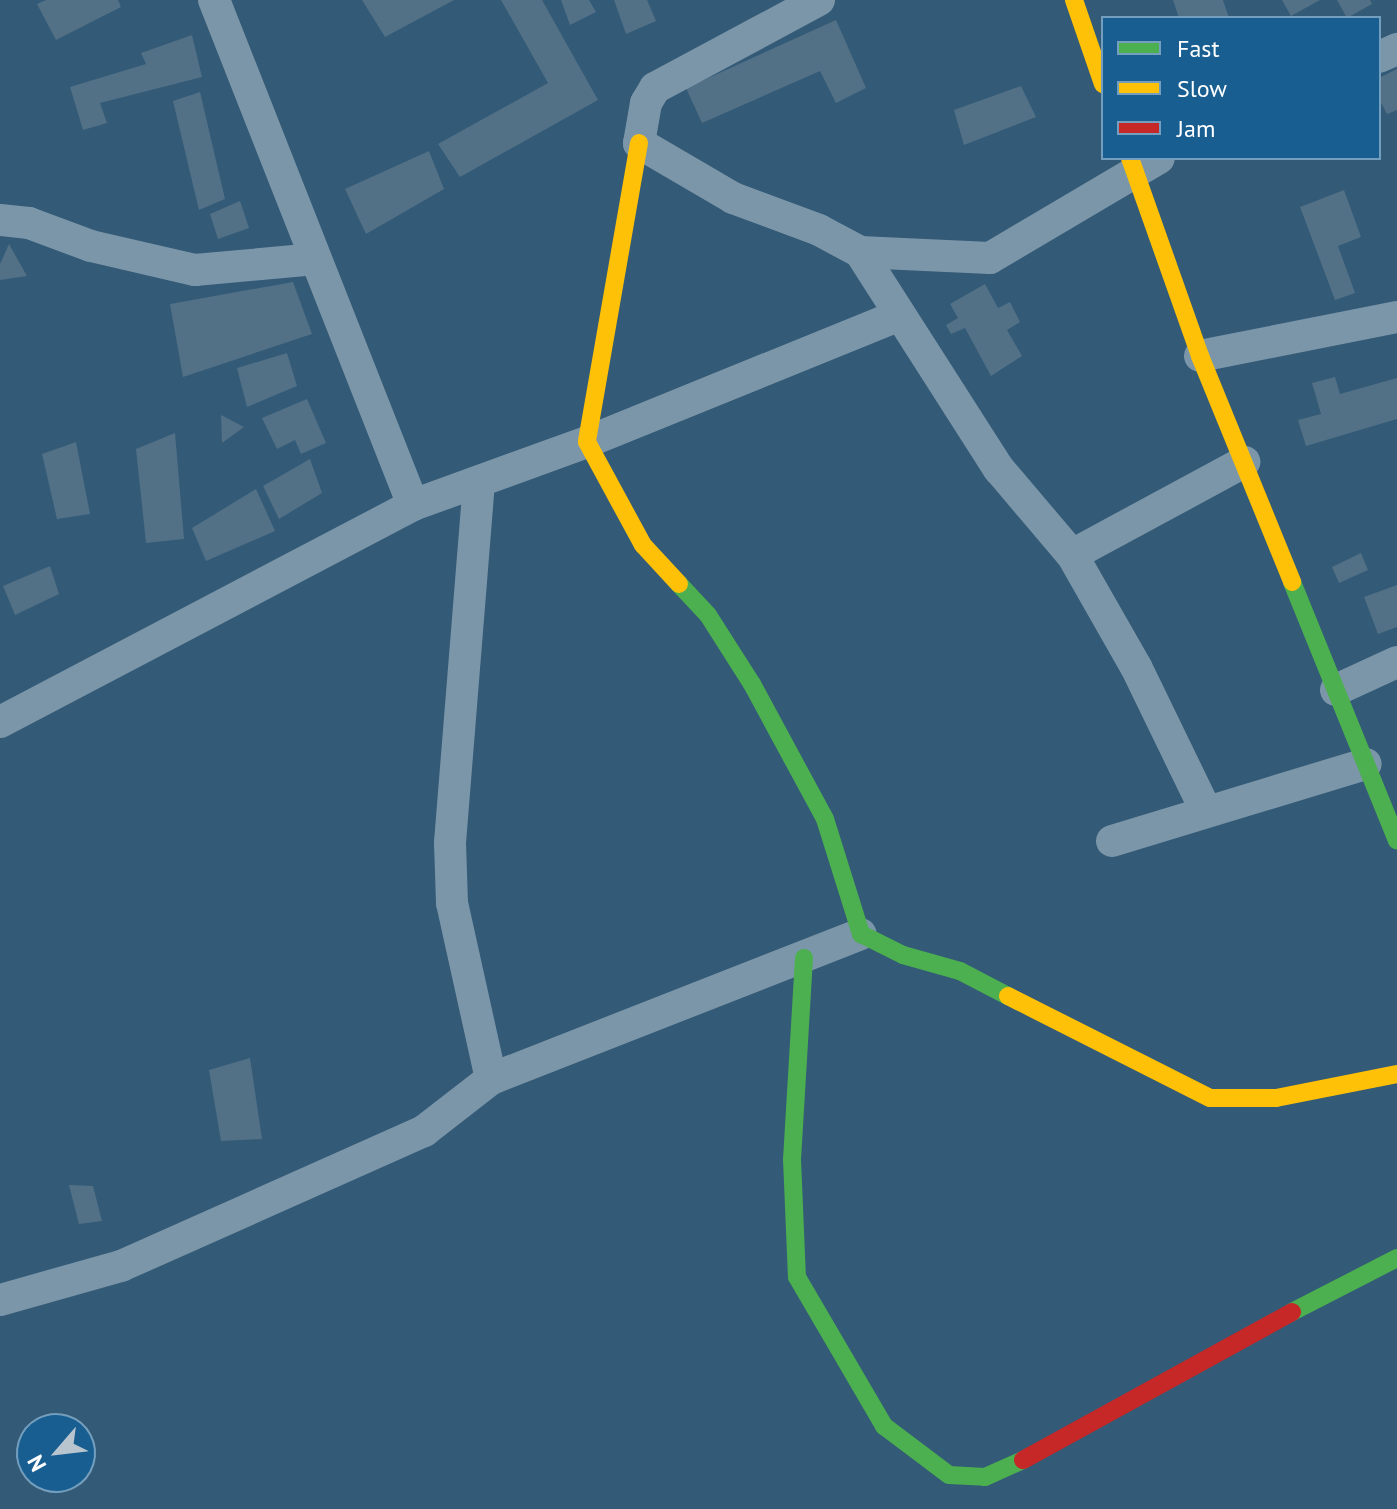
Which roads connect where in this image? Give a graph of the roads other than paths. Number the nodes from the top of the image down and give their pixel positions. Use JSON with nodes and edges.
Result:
{"nodes":[{"id":1,"x":214,"y":0,"type":"edge"},
{"id":2,"x":819,"y":0,"type":"edge"},
{"id":3,"x":1074,"y":0,"type":"edge"},
{"id":4,"x":1101,"y":78,"type":"edge"},
{"id":5,"x":639,"y":143,"type":"junction"},
{"id":6,"x":1141,"y":162,"type":"edge"},
{"id":7,"x":0,"y":220,"type":"edge"},
{"id":8,"x":860,"y":252,"type":"junction"},
{"id":9,"x":316,"y":259,"type":"junction"},
{"id":10,"x":898,"y":316,"type":"junction"},
{"id":11,"x":1397,"y":317,"type":"edge"},
{"id":12,"x":1200,"y":356,"type":"junction"},
{"id":13,"x":587,"y":442,"type":"junction"},
{"id":14,"x":1244,"y":462,"type":"junction"},
{"id":15,"x":479,"y":482,"type":"junction"},
{"id":16,"x":413,"y":505,"type":"junction"},
{"id":17,"x":1072,"y":555,"type":"junction"},
{"id":18,"x":1397,"y":662,"type":"edge"},
{"id":19,"x":1336,"y":690,"type":"junction"},
{"id":20,"x":0,"y":722,"type":"edge"},
{"id":21,"x":1366,"y":764,"type":"junction"},
{"id":22,"x":1206,"y":811,"type":"junction"},
{"id":23,"x":1112,"y":841,"type":"dead end"},
{"id":24,"x":1397,"y":841,"type":"edge"},
{"id":25,"x":861,"y":934,"type":"junction"},
{"id":26,"x":804,"y":958,"type":"junction"},
{"id":27,"x":1397,"y":1074,"type":"edge"},
{"id":28,"x":491,"y":1079,"type":"junction"},
{"id":29,"x":1397,"y":1258,"type":"edge"},
{"id":30,"x":0,"y":1300,"type":"edge"}],
"edges":[{"from":1,"to":9,"type":"street"},
{"from":2,"to":5,"type":"street"},
{"from":3,"to":4,"type":"street"},
{"from":5,"to":8,"type":"street"},
{"from":5,"to":13,"type":"street"},
{"from":6,"to":8,"type":"street"},
{"from":6,"to":12,"type":"street"},
{"from":7,"to":9,"type":"street"},
{"from":8,"to":10,"type":"street"},
{"from":9,"to":16,"type":"street"},
{"from":10,"to":13,"type":"street"},
{"from":10,"to":17,"type":"street"},
{"from":11,"to":12,"type":"street"},
{"from":12,"to":14,"type":"street"},
{"from":13,"to":15,"type":"street"},
{"from":13,"to":25,"type":"street"},
{"from":14,"to":17,"type":"street"},
{"from":14,"to":19,"type":"street"},
{"from":15,"to":16,"type":"street"},
{"from":15,"to":28,"type":"street"},
{"from":16,"to":20,"type":"street"},
{"from":17,"to":22,"type":"street"},
{"from":18,"to":19,"type":"street"},
{"from":19,"to":21,"type":"street"},
{"from":21,"to":22,"type":"street"},
{"from":21,"to":24,"type":"street"},
{"from":22,"to":23,"type":"street"},
{"from":25,"to":26,"type":"street"},
{"from":25,"to":27,"type":"street"},
{"from":26,"to":28,"type":"street"},
{"from":26,"to":29,"type":"street"},
{"from":28,"to":30,"type":"street"}]}
